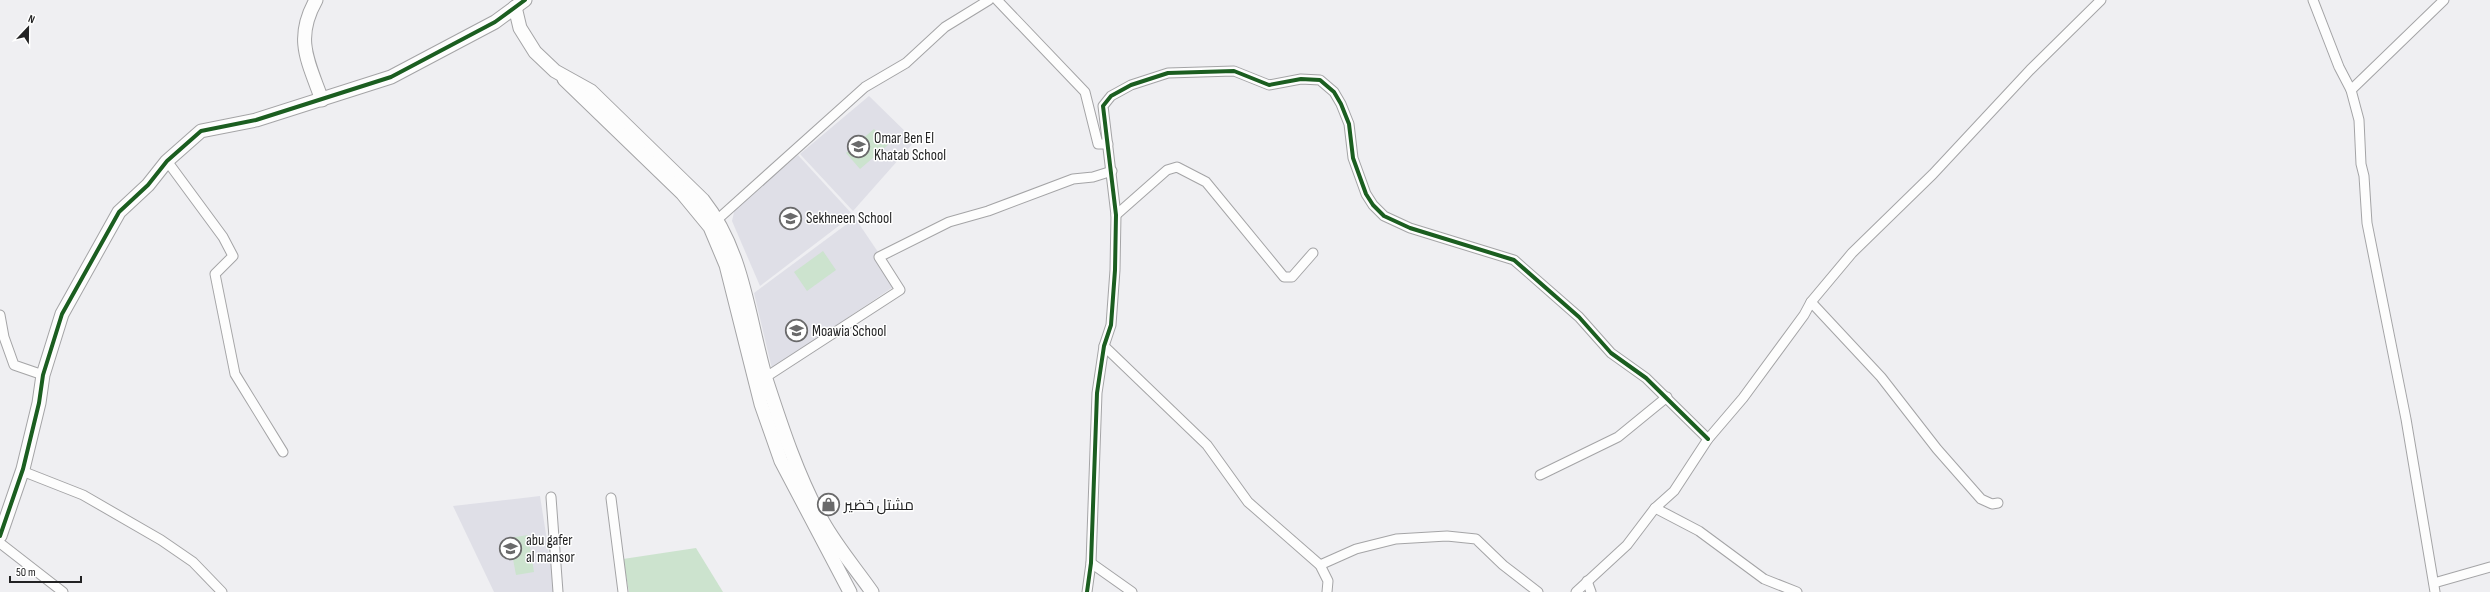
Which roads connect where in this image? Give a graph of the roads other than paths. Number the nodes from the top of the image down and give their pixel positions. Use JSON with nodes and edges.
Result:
{"nodes":[{"id":1,"x":316,"y":0,"type":"edge"},
{"id":2,"x":989,"y":0,"type":"edge"},
{"id":3,"x":997,"y":0,"type":"edge"},
{"id":4,"x":2101,"y":0,"type":"edge"},
{"id":5,"x":2313,"y":0,"type":"edge"},
{"id":6,"x":2444,"y":0,"type":"edge"},
{"id":7,"x":517,"y":2,"type":"edge"},
{"id":8,"x":561,"y":75,"type":"junction"},
{"id":9,"x":2351,"y":90,"type":"junction"},
{"id":10,"x":322,"y":100,"type":"junction"},
{"id":11,"x":1108,"y":144,"type":"junction"},
{"id":12,"x":167,"y":161,"type":"junction"},
{"id":13,"x":1112,"y":171,"type":"junction"},
{"id":14,"x":1116,"y":215,"type":"junction"},
{"id":15,"x":718,"y":219,"type":"junction"},
{"id":16,"x":1313,"y":254,"type":"dead end"},
{"id":17,"x":1811,"y":302,"type":"junction"},
{"id":18,"x":0,"y":315,"type":"edge"},
{"id":19,"x":1104,"y":346,"type":"junction"},
{"id":20,"x":43,"y":375,"type":"junction"},
{"id":21,"x":766,"y":376,"type":"junction"},
{"id":22,"x":1667,"y":397,"type":"junction"},
{"id":23,"x":1708,"y":439,"type":"junction"},
{"id":24,"x":283,"y":452,"type":"dead end"},
{"id":25,"x":22,"y":470,"type":"junction"},
{"id":26,"x":1540,"y":476,"type":"dead end"},
{"id":27,"x":551,"y":497,"type":"dead end"},
{"id":28,"x":612,"y":498,"type":"dead end"},
{"id":29,"x":1998,"y":503,"type":"dead end"},
{"id":30,"x":1655,"y":508,"type":"junction"},
{"id":31,"x":0,"y":536,"type":"edge"},
{"id":32,"x":0,"y":543,"type":"edge"},
{"id":33,"x":1091,"y":563,"type":"junction"},
{"id":34,"x":1320,"y":565,"type":"junction"},
{"id":35,"x":2490,"y":567,"type":"edge"},
{"id":36,"x":1587,"y":581,"type":"junction"},
{"id":37,"x":2435,"y":587,"type":"edge"},
{"id":38,"x":63,"y":592,"type":"edge"},
{"id":39,"x":222,"y":592,"type":"edge"},
{"id":40,"x":558,"y":592,"type":"edge"},
{"id":41,"x":623,"y":592,"type":"edge"},
{"id":42,"x":850,"y":592,"type":"edge"},
{"id":43,"x":872,"y":592,"type":"edge"},
{"id":44,"x":1087,"y":592,"type":"edge"},
{"id":45,"x":1132,"y":592,"type":"edge"},
{"id":46,"x":1328,"y":592,"type":"edge"},
{"id":47,"x":1538,"y":592,"type":"edge"},
{"id":48,"x":1576,"y":592,"type":"edge"},
{"id":49,"x":1591,"y":592,"type":"edge"},
{"id":50,"x":1797,"y":592,"type":"edge"}],
"edges":[{"from":1,"to":10,"type":"main road"},
{"from":2,"to":15,"type":"street"},
{"from":3,"to":11,"type":"street"},
{"from":4,"to":17,"type":"street"},
{"from":5,"to":9,"type":"street"},
{"from":6,"to":9,"type":"street"},
{"from":7,"to":8,"type":"main road"},
{"from":7,"to":10,"type":"main road"},
{"from":8,"to":15,"type":"main road"},
{"from":8,"to":42,"type":"main road"},
{"from":9,"to":37,"type":"street"},
{"from":10,"to":12,"type":"main road"},
{"from":11,"to":13,"type":"street"},
{"from":11,"to":22,"type":"street"},
{"from":12,"to":20,"type":"main road"},
{"from":12,"to":24,"type":"street"},
{"from":13,"to":14,"type":"street"},
{"from":13,"to":21,"type":"street"},
{"from":14,"to":16,"type":"street"},
{"from":14,"to":19,"type":"street"},
{"from":15,"to":21,"type":"main road"},
{"from":17,"to":23,"type":"street"},
{"from":17,"to":29,"type":"street"},
{"from":18,"to":20,"type":"street"},
{"from":19,"to":33,"type":"street"},
{"from":19,"to":34,"type":"street"},
{"from":20,"to":25,"type":"main road"},
{"from":21,"to":43,"type":"main road"},
{"from":22,"to":23,"type":"street"},
{"from":22,"to":26,"type":"street"},
{"from":23,"to":30,"type":"street"},
{"from":25,"to":31,"type":"main road"},
{"from":25,"to":39,"type":"street"},
{"from":27,"to":40,"type":"street"},
{"from":28,"to":41,"type":"street"},
{"from":30,"to":36,"type":"street"},
{"from":30,"to":50,"type":"street"},
{"from":32,"to":38,"type":"street"},
{"from":33,"to":44,"type":"street"},
{"from":33,"to":45,"type":"street"},
{"from":34,"to":46,"type":"street"},
{"from":34,"to":47,"type":"street"},
{"from":35,"to":37,"type":"street"},
{"from":36,"to":48,"type":"street"},
{"from":36,"to":49,"type":"street"}]}
